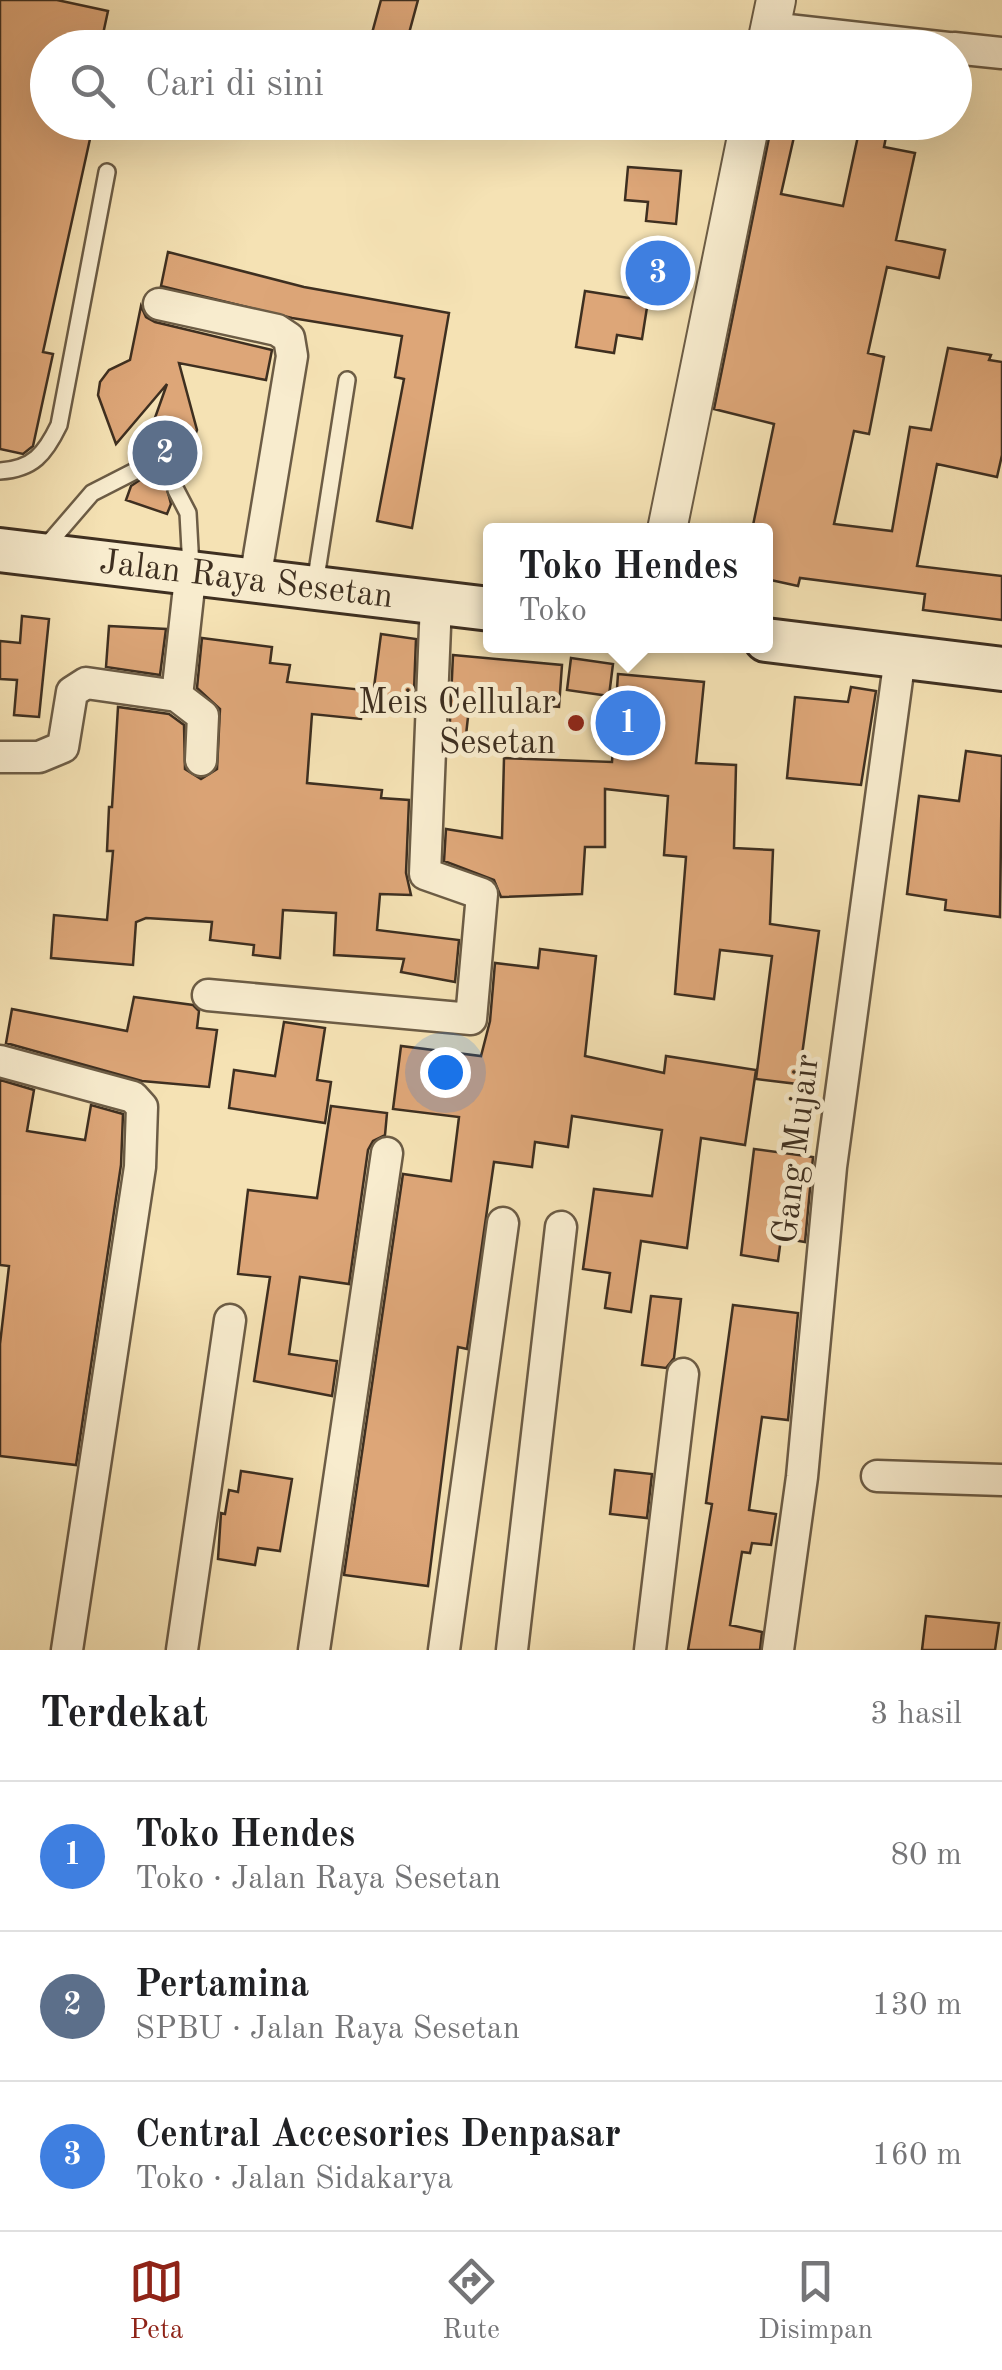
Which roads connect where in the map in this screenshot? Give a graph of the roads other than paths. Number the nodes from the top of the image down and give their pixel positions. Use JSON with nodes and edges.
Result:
{"nodes":[{"id":1,"x":771,"y":25,"type":"edge"},
{"id":2,"x":810,"y":30,"type":"edge"},
{"id":3,"x":972,"y":50,"type":"edge"},
{"id":4,"x":1002,"y":54,"type":"edge"},
{"id":5,"x":746,"y":140,"type":"edge"},
{"id":6,"x":106,"y":172,"type":"dead end"},
{"id":7,"x":159,"y":304,"type":"dead end"},
{"id":8,"x":347,"y":380,"type":"dead end"},
{"id":9,"x":0,"y":470,"type":"edge"},
{"id":10,"x":136,"y":470,"type":"dead end"},
{"id":11,"x":176,"y":490,"type":"dead end"},
{"id":12,"x":668,"y":523,"type":"edge"},
{"id":13,"x":20,"y":552,"type":"edge"},
{"id":14,"x":191,"y":569,"type":"junction"},
{"id":15,"x":256,"y":580,"type":"junction"},
{"id":16,"x":315,"y":588,"type":"junction"},
{"id":17,"x":436,"y":602,"type":"junction"},
{"id":18,"x":483,"y":607,"type":"edge"},
{"id":19,"x":773,"y":641,"type":"edge"},
{"id":20,"x":900,"y":658,"type":"junction"},
{"id":21,"x":1002,"y":669,"type":"edge"},
{"id":22,"x":177,"y":696,"type":"junction"},
{"id":23,"x":0,"y":757,"type":"edge"},
{"id":24,"x":201,"y":760,"type":"dead end"},
{"id":25,"x":208,"y":995,"type":"dead end"},
{"id":26,"x":0,"y":1061,"type":"edge"},
{"id":27,"x":387,"y":1153,"type":"dead end"},
{"id":28,"x":503,"y":1224,"type":"dead end"},
{"id":29,"x":561,"y":1227,"type":"dead end"},
{"id":30,"x":230,"y":1320,"type":"dead end"},
{"id":31,"x":684,"y":1374,"type":"dead end"},
{"id":32,"x":877,"y":1476,"type":"dead end"},
{"id":33,"x":1002,"y":1480,"type":"edge"},
{"id":34,"x":67,"y":1650,"type":"edge"},
{"id":35,"x":182,"y":1650,"type":"edge"},
{"id":36,"x":314,"y":1650,"type":"edge"},
{"id":37,"x":444,"y":1650,"type":"edge"},
{"id":38,"x":512,"y":1650,"type":"edge"},
{"id":39,"x":650,"y":1650,"type":"edge"},
{"id":40,"x":778,"y":1650,"type":"edge"}],
"edges":[{"from":1,"to":2,"type":"street"},
{"from":3,"to":4,"type":"street"},
{"from":5,"to":12,"type":"street"},
{"from":6,"to":9,"type":"lane"},
{"from":7,"to":15,"type":"street"},
{"from":8,"to":16,"type":"lane"},
{"from":10,"to":13,"type":"lane"},
{"from":11,"to":14,"type":"lane"},
{"from":13,"to":14,"type":"main road","name":"Jalan Raya Sesetan"},
{"from":14,"to":15,"type":"main road","name":"Jalan Raya Sesetan"},
{"from":14,"to":22,"type":"street"},
{"from":15,"to":16,"type":"main road","name":"Jalan Raya Sesetan"},
{"from":16,"to":17,"type":"main road","name":"Jalan Raya Sesetan"},
{"from":17,"to":18,"type":"main road","name":"Jalan Raya Sesetan"},
{"from":17,"to":25,"type":"street"},
{"from":19,"to":20,"type":"main road"},
{"from":20,"to":21,"type":"main road"},
{"from":20,"to":40,"type":"street","name":"Gang Mujair"},
{"from":22,"to":23,"type":"street"},
{"from":22,"to":24,"type":"street"},
{"from":26,"to":34,"type":"street"},
{"from":27,"to":36,"type":"street"},
{"from":28,"to":37,"type":"street"},
{"from":29,"to":38,"type":"street"},
{"from":30,"to":35,"type":"street"},
{"from":31,"to":39,"type":"street"},
{"from":32,"to":33,"type":"street"}]}
